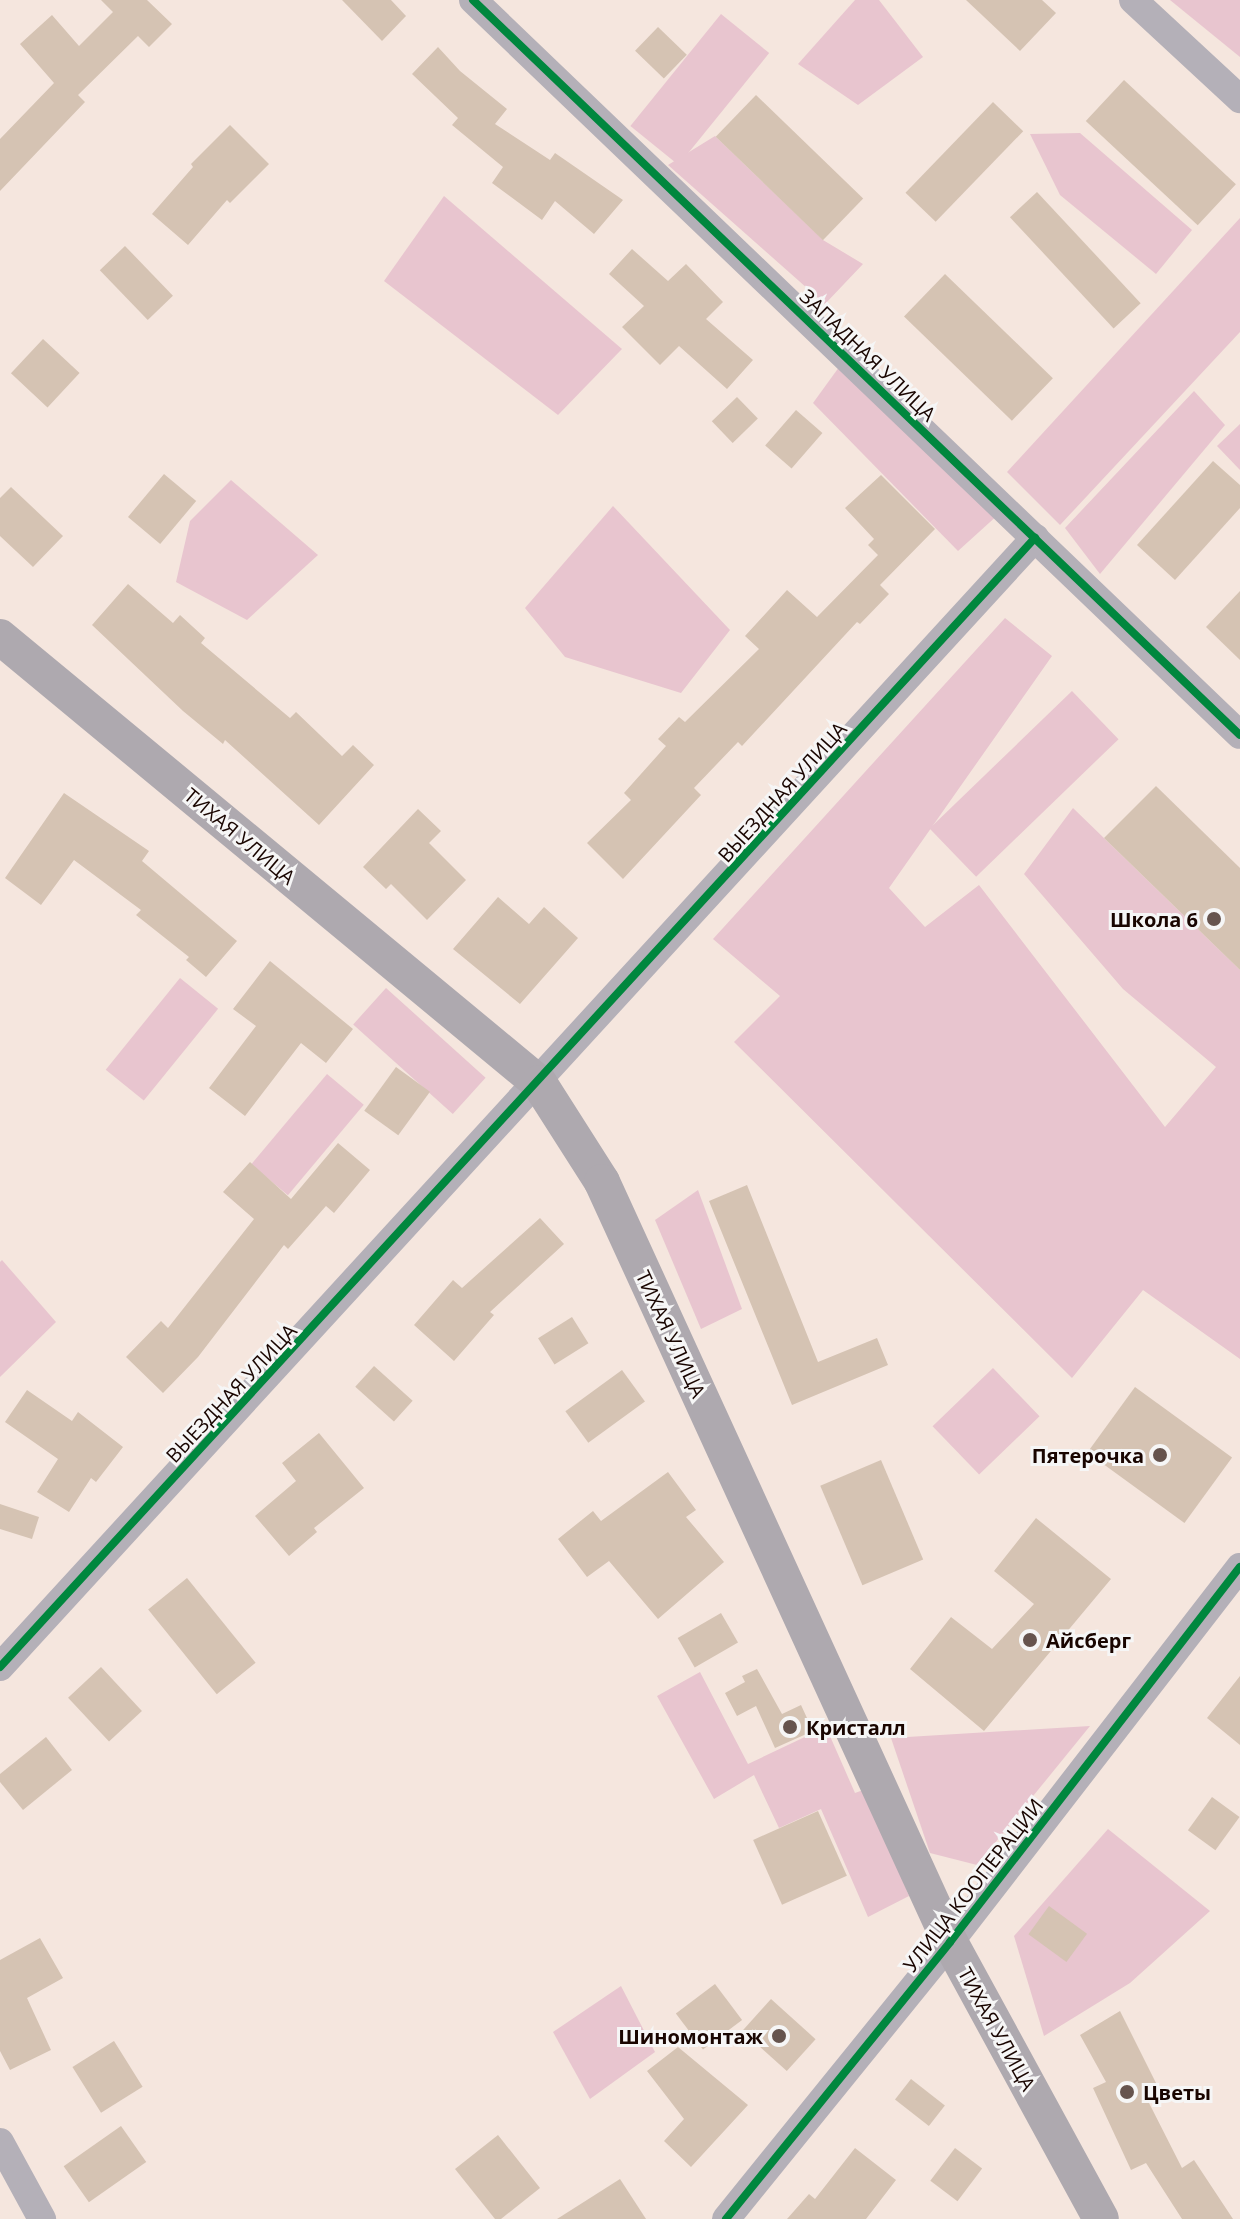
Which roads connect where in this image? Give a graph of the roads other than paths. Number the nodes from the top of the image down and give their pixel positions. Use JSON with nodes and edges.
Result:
{"nodes":[{"id":1,"x":473,"y":0,"type":"edge"},
{"id":2,"x":1133,"y":0,"type":"edge"},
{"id":3,"x":1240,"y":99,"type":"edge"},
{"id":4,"x":1035,"y":538,"type":"junction"},
{"id":5,"x":0,"y":637,"type":"edge"},
{"id":6,"x":1240,"y":735,"type":"edge"},
{"id":7,"x":539,"y":1083,"type":"junction"},
{"id":8,"x":1240,"y":1567,"type":"edge"},
{"id":9,"x":0,"y":1667,"type":"edge"},
{"id":10,"x":950,"y":1942,"type":"junction"},
{"id":11,"x":0,"y":2142,"type":"edge"},
{"id":12,"x":42,"y":2219,"type":"edge"},
{"id":13,"x":726,"y":2219,"type":"edge"},
{"id":14,"x":1101,"y":2219,"type":"edge"}],
"edges":[{"from":1,"to":4,"type":"street","name":"ЗАПАДНАЯ УЛИЦА"},
{"from":2,"to":3,"type":"street"},
{"from":4,"to":6,"type":"street","name":"ЗАПАДНАЯ УЛИЦА"},
{"from":4,"to":7,"type":"street","name":"ВЫЕЗДНАЯ УЛИЦА"},
{"from":5,"to":7,"type":"main road","name":"ТИХАЯ УЛИЦА"},
{"from":7,"to":9,"type":"street","name":"ВЫЕЗДНАЯ УЛИЦА"},
{"from":7,"to":10,"type":"main road","name":"ТИХАЯ УЛИЦА"},
{"from":8,"to":10,"type":"street","name":"УЛИЦА КООПЕРАЦИИ"},
{"from":10,"to":13,"type":"street","name":"УЛИЦА КООПЕРАЦИИ"},
{"from":10,"to":14,"type":"main road","name":"ТИХАЯ УЛИЦА"},
{"from":11,"to":12,"type":"street"}]}
